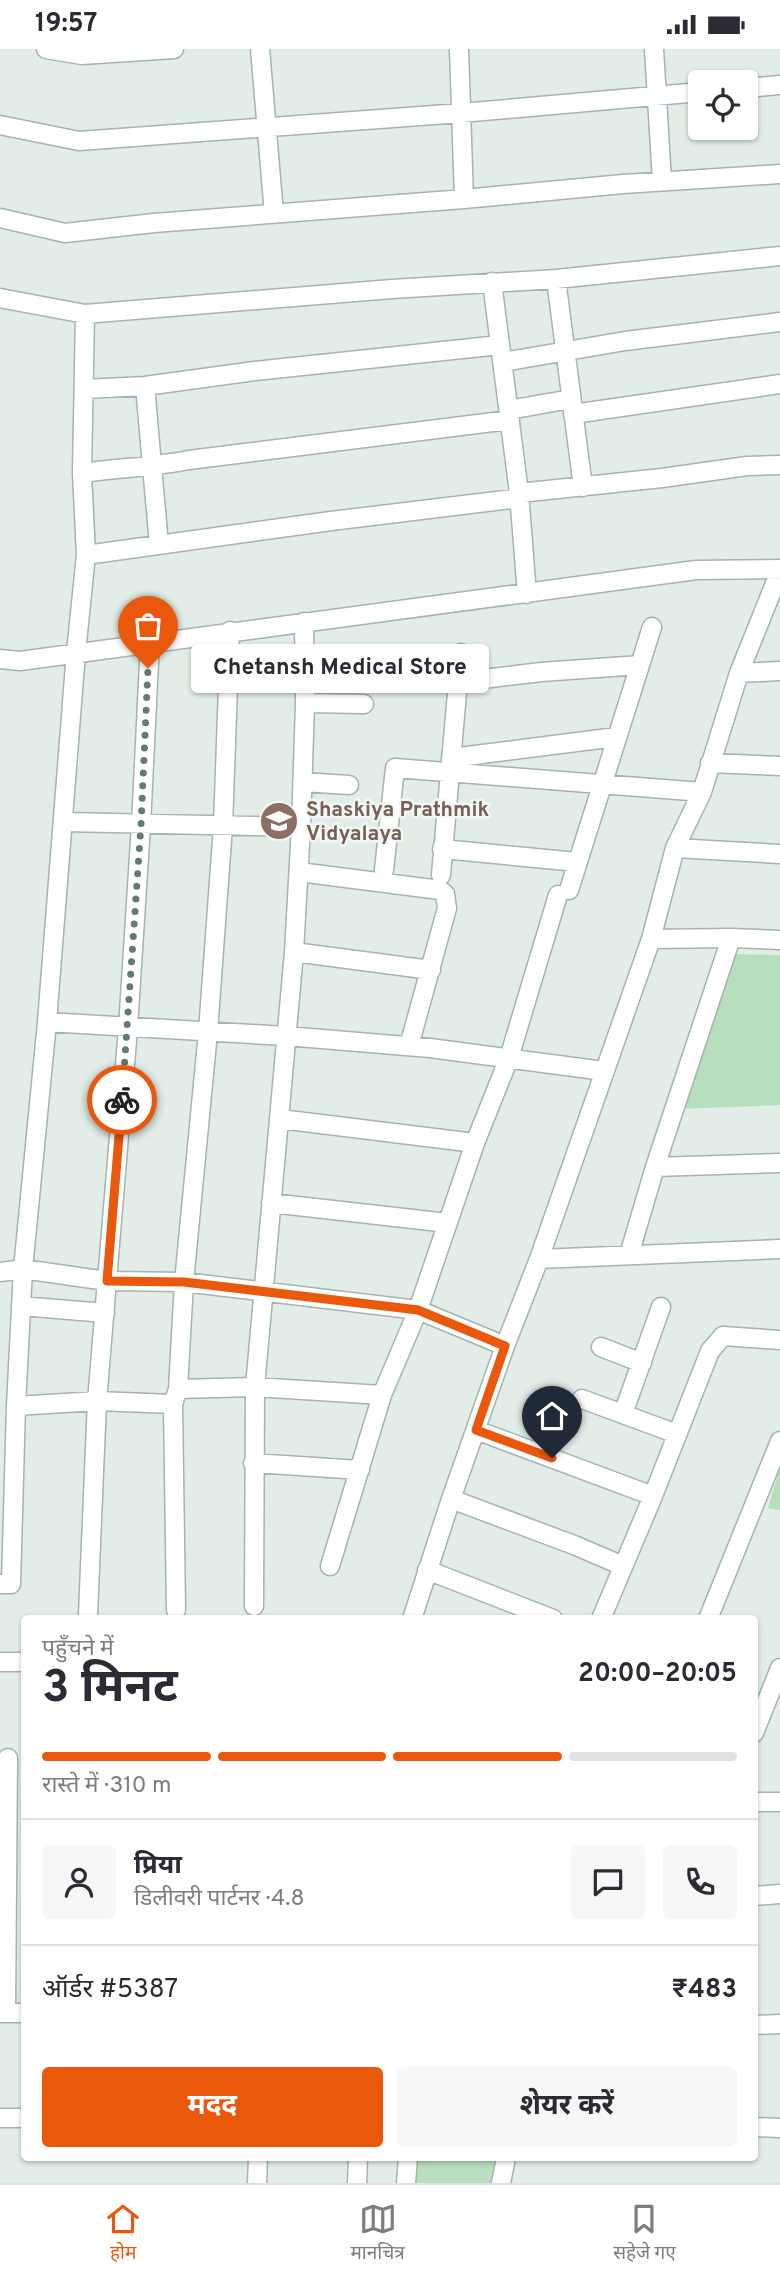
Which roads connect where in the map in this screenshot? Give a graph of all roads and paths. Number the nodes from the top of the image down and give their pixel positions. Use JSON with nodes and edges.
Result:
{"nodes":[{"id":1,"x":46,"y":49,"type":"edge"},
{"id":2,"x":174,"y":49,"type":"edge"},
{"id":3,"x":260,"y":49,"type":"edge"},
{"id":4,"x":459,"y":49,"type":"edge"},
{"id":5,"x":654,"y":49,"type":"edge"},
{"id":6,"x":780,"y":85,"type":"edge"},
{"id":7,"x":758,"y":87,"type":"edge"},
{"id":8,"x":688,"y":93,"type":"edge"},
{"id":9,"x":657,"y":95,"type":"junction"},
{"id":10,"x":461,"y":113,"type":"junction"},
{"id":11,"x":0,"y":125,"type":"edge"},
{"id":12,"x":268,"y":128,"type":"junction"},
{"id":13,"x":780,"y":174,"type":"edge"},
{"id":14,"x":662,"y":181,"type":"junction"},
{"id":15,"x":464,"y":199,"type":"junction"},
{"id":16,"x":274,"y":214,"type":"junction"},
{"id":17,"x":0,"y":218,"type":"edge"},
{"id":18,"x":780,"y":256,"type":"edge"},
{"id":19,"x":556,"y":279,"type":"junction"},
{"id":20,"x":492,"y":282,"type":"junction"},
{"id":21,"x":0,"y":298,"type":"edge"},
{"id":22,"x":85,"y":314,"type":"junction"},
{"id":23,"x":780,"y":322,"type":"edge"},
{"id":24,"x":565,"y":351,"type":"junction"},
{"id":25,"x":502,"y":353,"type":"junction"},
{"id":26,"x":780,"y":384,"type":"edge"},
{"id":27,"x":145,"y":386,"type":"junction"},
{"id":28,"x":85,"y":389,"type":"junction"},
{"id":29,"x":572,"y":407,"type":"junction"},
{"id":30,"x":509,"y":415,"type":"junction"},
{"id":31,"x":780,"y":465,"type":"edge"},
{"id":32,"x":152,"y":467,"type":"junction"},
{"id":33,"x":82,"y":473,"type":"junction"},
{"id":34,"x":583,"y":487,"type":"junction"},
{"id":35,"x":520,"y":496,"type":"junction"},
{"id":36,"x":159,"y":545,"type":"junction"},
{"id":37,"x":86,"y":555,"type":"junction"},
{"id":38,"x":780,"y":570,"type":"edge"},
{"id":39,"x":775,"y":591,"type":"edge"},
{"id":40,"x":527,"y":594,"type":"junction"},
{"id":41,"x":304,"y":622,"type":"junction"},
{"id":42,"x":652,"y":627,"type":"dead end"},
{"id":43,"x":230,"y":631,"type":"junction"},
{"id":44,"x":150,"y":642,"type":"junction"},
{"id":45,"x":76,"y":652,"type":"junction"},
{"id":46,"x":461,"y":653,"type":"dead end"},
{"id":47,"x":0,"y":659,"type":"edge"},
{"id":48,"x":640,"y":665,"type":"junction"},
{"id":49,"x":780,"y":671,"type":"edge"},
{"id":50,"x":738,"y":673,"type":"junction"},
{"id":51,"x":458,"y":682,"type":"junction"},
{"id":52,"x":305,"y":703,"type":"junction"},
{"id":53,"x":364,"y":704,"type":"dead end"},
{"id":54,"x":616,"y":737,"type":"junction"},
{"id":55,"x":710,"y":762,"type":"junction"},
{"id":56,"x":451,"y":766,"type":"junction"},
{"id":57,"x":780,"y":767,"type":"edge"},
{"id":58,"x":302,"y":782,"type":"junction"},
{"id":59,"x":349,"y":785,"type":"dead end"},
{"id":60,"x":601,"y":785,"type":"junction"},
{"id":61,"x":702,"y":792,"type":"junction"},
{"id":62,"x":64,"y":822,"type":"junction"},
{"id":63,"x":141,"y":825,"type":"junction"},
{"id":64,"x":223,"y":826,"type":"junction"},
{"id":65,"x":301,"y":827,"type":"junction"},
{"id":66,"x":675,"y":848,"type":"junction"},
{"id":67,"x":442,"y":849,"type":"junction"},
{"id":68,"x":780,"y":854,"type":"edge"},
{"id":69,"x":577,"y":862,"type":"junction"},
{"id":70,"x":384,"y":870,"type":"dead end"},
{"id":71,"x":299,"y":872,"type":"junction"},
{"id":72,"x":441,"y":875,"type":"dead end"},
{"id":73,"x":731,"y":938,"type":"junction"},
{"id":74,"x":650,"y":939,"type":"junction"},
{"id":75,"x":780,"y":940,"type":"edge"},
{"id":76,"x":294,"y":951,"type":"junction"},
{"id":77,"x":431,"y":970,"type":"junction"},
{"id":78,"x":47,"y":1022,"type":"junction"},
{"id":79,"x":128,"y":1028,"type":"junction"},
{"id":80,"x":208,"y":1032,"type":"junction"},
{"id":81,"x":286,"y":1036,"type":"junction"},
{"id":82,"x":409,"y":1047,"type":"junction"},
{"id":83,"x":509,"y":1058,"type":"junction"},
{"id":84,"x":604,"y":1071,"type":"junction"},
{"id":85,"x":280,"y":1119,"type":"junction"},
{"id":86,"x":475,"y":1143,"type":"junction"},
{"id":87,"x":780,"y":1163,"type":"edge"},
{"id":88,"x":655,"y":1167,"type":"junction"},
{"id":89,"x":271,"y":1203,"type":"junction"},
{"id":90,"x":448,"y":1223,"type":"junction"},
{"id":91,"x":780,"y":1249,"type":"edge"},
{"id":92,"x":629,"y":1255,"type":"junction"},
{"id":93,"x":539,"y":1259,"type":"junction"},
{"id":94,"x":23,"y":1269,"type":"junction"},
{"id":95,"x":0,"y":1272,"type":"edge"},
{"id":96,"x":107,"y":1281,"type":"junction"},
{"id":97,"x":184,"y":1282,"type":"junction"},
{"id":98,"x":263,"y":1292,"type":"junction"},
{"id":99,"x":21,"y":1306,"type":"junction"},
{"id":100,"x":662,"y":1307,"type":"dead end"},
{"id":101,"x":418,"y":1310,"type":"junction"},
{"id":102,"x":105,"y":1313,"type":"junction"},
{"id":103,"x":780,"y":1340,"type":"edge"},
{"id":104,"x":505,"y":1346,"type":"junction"},
{"id":105,"x":601,"y":1347,"type":"dead end"},
{"id":106,"x":642,"y":1363,"type":"junction"},
{"id":107,"x":255,"y":1387,"type":"junction"},
{"id":108,"x":382,"y":1395,"type":"junction"},
{"id":109,"x":175,"y":1396,"type":"junction"},
{"id":110,"x":582,"y":1399,"type":"dead end"},
{"id":111,"x":97,"y":1401,"type":"junction"},
{"id":112,"x":16,"y":1406,"type":"junction"},
{"id":113,"x":623,"y":1415,"type":"junction"},
{"id":114,"x":476,"y":1430,"type":"junction"},
{"id":115,"x":677,"y":1434,"type":"junction"},
{"id":116,"x":780,"y":1440,"type":"edge"},
{"id":117,"x":253,"y":1463,"type":"junction"},
{"id":118,"x":360,"y":1470,"type":"junction"},
{"id":119,"x":653,"y":1496,"type":"junction"},
{"id":120,"x":451,"y":1499,"type":"junction"},
{"id":121,"x":330,"y":1566,"type":"dead end"},
{"id":122,"x":623,"y":1566,"type":"junction"},
{"id":123,"x":427,"y":1570,"type":"junction"},
{"id":124,"x":0,"y":1584,"type":"edge"},
{"id":125,"x":254,"y":1606,"type":"dead end"},
{"id":126,"x":176,"y":1610,"type":"dead end"},
{"id":127,"x":88,"y":1615,"type":"dead end"},
{"id":128,"x":413,"y":1615,"type":"edge"},
{"id":129,"x":543,"y":1615,"type":"edge"},
{"id":130,"x":603,"y":1615,"type":"edge"},
{"id":131,"x":710,"y":1615,"type":"edge"},
{"id":132,"x":0,"y":1662,"type":"edge"},
{"id":133,"x":21,"y":1662,"type":"edge"},
{"id":134,"x":780,"y":1668,"type":"edge"},
{"id":135,"x":758,"y":1723,"type":"edge"},
{"id":136,"x":11,"y":1758,"type":"edge"},
{"id":137,"x":758,"y":1802,"type":"edge"},
{"id":138,"x":780,"y":1802,"type":"edge"},
{"id":139,"x":16,"y":1849,"type":"edge"},
{"id":140,"x":780,"y":1894,"type":"edge"},
{"id":141,"x":758,"y":1896,"type":"edge"},
{"id":142,"x":3,"y":2013,"type":"edge"},
{"id":143,"x":21,"y":2013,"type":"edge"},
{"id":144,"x":780,"y":2024,"type":"edge"},
{"id":145,"x":758,"y":2025,"type":"edge"},
{"id":146,"x":0,"y":2118,"type":"edge"},
{"id":147,"x":21,"y":2118,"type":"edge"},
{"id":148,"x":758,"y":2127,"type":"edge"},
{"id":149,"x":780,"y":2128,"type":"edge"},
{"id":150,"x":258,"y":2161,"type":"edge"},
{"id":151,"x":358,"y":2161,"type":"edge"},
{"id":152,"x":408,"y":2161,"type":"edge"},
{"id":153,"x":505,"y":2161,"type":"edge"},
{"id":154,"x":257,"y":2183,"type":"edge"},
{"id":155,"x":357,"y":2183,"type":"edge"},
{"id":156,"x":406,"y":2183,"type":"edge"},
{"id":157,"x":501,"y":2183,"type":"edge"}],
"edges":[{"from":1,"to":2,"type":"street"},
{"from":3,"to":12,"type":"street"},
{"from":4,"to":10,"type":"street"},
{"from":5,"to":9,"type":"street"},
{"from":6,"to":7,"type":"street"},
{"from":8,"to":9,"type":"street"},
{"from":9,"to":10,"type":"street"},
{"from":9,"to":14,"type":"street"},
{"from":10,"to":12,"type":"street"},
{"from":10,"to":15,"type":"street"},
{"from":11,"to":12,"type":"street"},
{"from":12,"to":16,"type":"street"},
{"from":13,"to":14,"type":"street"},
{"from":14,"to":15,"type":"street"},
{"from":15,"to":16,"type":"street"},
{"from":16,"to":17,"type":"street"},
{"from":18,"to":19,"type":"street"},
{"from":19,"to":20,"type":"street"},
{"from":19,"to":24,"type":"street"},
{"from":20,"to":22,"type":"street"},
{"from":20,"to":25,"type":"street"},
{"from":21,"to":22,"type":"street"},
{"from":22,"to":28,"type":"street"},
{"from":23,"to":24,"type":"street"},
{"from":24,"to":25,"type":"street"},
{"from":24,"to":29,"type":"street"},
{"from":25,"to":27,"type":"street"},
{"from":25,"to":30,"type":"street"},
{"from":26,"to":29,"type":"street"},
{"from":27,"to":28,"type":"street"},
{"from":27,"to":32,"type":"street"},
{"from":28,"to":33,"type":"street"},
{"from":29,"to":30,"type":"street"},
{"from":29,"to":34,"type":"street"},
{"from":30,"to":32,"type":"street"},
{"from":30,"to":35,"type":"street"},
{"from":31,"to":34,"type":"street"},
{"from":32,"to":33,"type":"street"},
{"from":32,"to":36,"type":"street"},
{"from":33,"to":37,"type":"street"},
{"from":34,"to":35,"type":"street"},
{"from":35,"to":36,"type":"street"},
{"from":35,"to":40,"type":"street"},
{"from":36,"to":37,"type":"street"},
{"from":37,"to":45,"type":"street"},
{"from":38,"to":39,"type":"street"},
{"from":38,"to":40,"type":"street"},
{"from":39,"to":50,"type":"street"},
{"from":40,"to":41,"type":"street"},
{"from":41,"to":43,"type":"street"},
{"from":41,"to":52,"type":"street"},
{"from":42,"to":48,"type":"street"},
{"from":43,"to":44,"type":"street"},
{"from":43,"to":64,"type":"street"},
{"from":44,"to":45,"type":"street"},
{"from":44,"to":63,"type":"street"},
{"from":45,"to":47,"type":"street"},
{"from":45,"to":62,"type":"street"},
{"from":46,"to":51,"type":"street"},
{"from":48,"to":51,"type":"street"},
{"from":48,"to":54,"type":"street"},
{"from":49,"to":50,"type":"street"},
{"from":50,"to":55,"type":"street"},
{"from":51,"to":56,"type":"street"},
{"from":52,"to":53,"type":"street"},
{"from":52,"to":58,"type":"street"},
{"from":54,"to":56,"type":"street"},
{"from":54,"to":60,"type":"street"},
{"from":55,"to":57,"type":"street"},
{"from":55,"to":61,"type":"street"},
{"from":56,"to":60,"type":"street"},
{"from":56,"to":67,"type":"street"},
{"from":56,"to":70,"type":"street"},
{"from":58,"to":59,"type":"street"},
{"from":58,"to":65,"type":"street"},
{"from":60,"to":61,"type":"street"},
{"from":60,"to":69,"type":"street"},
{"from":61,"to":66,"type":"street"},
{"from":62,"to":63,"type":"street"},
{"from":62,"to":78,"type":"street"},
{"from":63,"to":64,"type":"street"},
{"from":63,"to":79,"type":"street"},
{"from":64,"to":65,"type":"street"},
{"from":64,"to":80,"type":"street"},
{"from":65,"to":71,"type":"street"},
{"from":66,"to":68,"type":"street"},
{"from":66,"to":74,"type":"street"},
{"from":67,"to":69,"type":"street"},
{"from":67,"to":72,"type":"street"},
{"from":69,"to":83,"type":"street"},
{"from":71,"to":76,"type":"street"},
{"from":71,"to":77,"type":"street"},
{"from":73,"to":74,"type":"street"},
{"from":73,"to":75,"type":"street"},
{"from":73,"to":88,"type":"street"},
{"from":74,"to":84,"type":"street"},
{"from":76,"to":77,"type":"street"},
{"from":76,"to":81,"type":"street"},
{"from":77,"to":82,"type":"street"},
{"from":78,"to":79,"type":"street"},
{"from":78,"to":94,"type":"street"},
{"from":79,"to":80,"type":"street"},
{"from":79,"to":96,"type":"street"},
{"from":80,"to":81,"type":"street"},
{"from":80,"to":97,"type":"street"},
{"from":81,"to":82,"type":"street"},
{"from":81,"to":85,"type":"street"},
{"from":82,"to":83,"type":"street"},
{"from":83,"to":84,"type":"street"},
{"from":83,"to":86,"type":"street"},
{"from":84,"to":93,"type":"street"},
{"from":85,"to":86,"type":"street"},
{"from":85,"to":89,"type":"street"},
{"from":86,"to":90,"type":"street"},
{"from":87,"to":88,"type":"street"},
{"from":88,"to":92,"type":"street"},
{"from":89,"to":90,"type":"street"},
{"from":89,"to":98,"type":"street"},
{"from":90,"to":101,"type":"street"},
{"from":91,"to":92,"type":"street"},
{"from":92,"to":93,"type":"street"},
{"from":93,"to":104,"type":"street"},
{"from":94,"to":95,"type":"street"},
{"from":94,"to":96,"type":"street"},
{"from":94,"to":99,"type":"street"},
{"from":96,"to":97,"type":"street"},
{"from":96,"to":102,"type":"street"},
{"from":97,"to":98,"type":"street"},
{"from":97,"to":109,"type":"street"},
{"from":98,"to":101,"type":"street"},
{"from":98,"to":107,"type":"street"},
{"from":99,"to":102,"type":"street"},
{"from":99,"to":112,"type":"street"},
{"from":100,"to":106,"type":"street"},
{"from":101,"to":104,"type":"street"},
{"from":101,"to":108,"type":"street"},
{"from":102,"to":111,"type":"street"},
{"from":103,"to":115,"type":"street"},
{"from":104,"to":114,"type":"street"},
{"from":105,"to":106,"type":"street"},
{"from":106,"to":113,"type":"street"},
{"from":107,"to":108,"type":"street"},
{"from":107,"to":109,"type":"street"},
{"from":107,"to":117,"type":"street"},
{"from":108,"to":118,"type":"street"},
{"from":109,"to":111,"type":"street"},
{"from":109,"to":126,"type":"street"},
{"from":110,"to":113,"type":"street"},
{"from":111,"to":112,"type":"street"},
{"from":111,"to":127,"type":"street"},
{"from":112,"to":124,"type":"street"},
{"from":113,"to":115,"type":"street"},
{"from":114,"to":119,"type":"street"},
{"from":114,"to":120,"type":"street"},
{"from":115,"to":119,"type":"street"},
{"from":116,"to":131,"type":"street"},
{"from":117,"to":118,"type":"street"},
{"from":117,"to":125,"type":"street"},
{"from":118,"to":121,"type":"street"},
{"from":119,"to":122,"type":"street"},
{"from":120,"to":122,"type":"street"},
{"from":120,"to":123,"type":"street"},
{"from":122,"to":130,"type":"street"},
{"from":123,"to":128,"type":"street"},
{"from":123,"to":129,"type":"street"},
{"from":132,"to":133,"type":"street"},
{"from":134,"to":135,"type":"street"},
{"from":136,"to":139,"type":"street"},
{"from":137,"to":138,"type":"street"},
{"from":139,"to":142,"type":"street"},
{"from":140,"to":141,"type":"street"},
{"from":142,"to":143,"type":"street"},
{"from":144,"to":145,"type":"street"},
{"from":146,"to":147,"type":"street"},
{"from":148,"to":149,"type":"street"},
{"from":150,"to":154,"type":"street"},
{"from":151,"to":155,"type":"street"},
{"from":152,"to":156,"type":"street"},
{"from":153,"to":157,"type":"street"}]}
